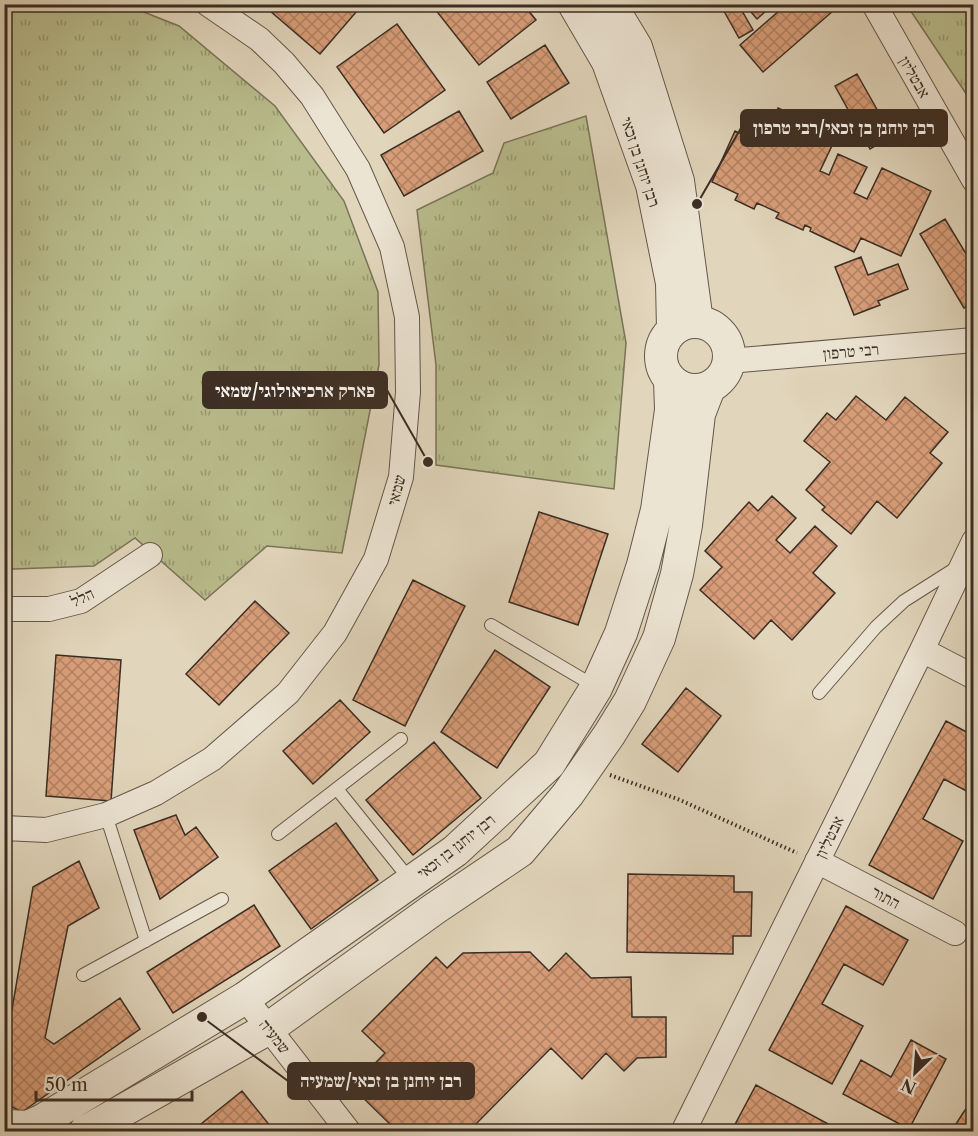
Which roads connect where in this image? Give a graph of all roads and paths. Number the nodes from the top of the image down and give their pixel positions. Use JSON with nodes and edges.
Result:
{"nodes":[{"id":1,"x":208,"y":4,"type":"edge"},
{"id":2,"x":574,"y":4,"type":"edge"},
{"id":3,"x":610,"y":4,"type":"edge"},
{"id":4,"x":873,"y":4,"type":"edge"},
{"id":5,"x":974,"y":180,"type":"edge"},
{"id":6,"x":685,"y":326,"type":"junction"},
{"id":7,"x":974,"y":340,"type":"edge"},
{"id":8,"x":729,"y":362,"type":"junction"},
{"id":9,"x":670,"y":380,"type":"junction"},
{"id":10,"x":709,"y":388,"type":"junction"},
{"id":11,"x":974,"y":541,"type":"edge"},
{"id":12,"x":150,"y":555,"type":"dead end"},
{"id":13,"x":962,"y":564,"type":"junction"},
{"id":14,"x":4,"y":609,"type":"edge"},
{"id":15,"x":491,"y":626,"type":"dead end"},
{"id":16,"x":922,"y":650,"type":"junction"},
{"id":17,"x":974,"y":677,"type":"edge"},
{"id":18,"x":596,"y":688,"type":"junction"},
{"id":19,"x":819,"y":693,"type":"dead end"},
{"id":20,"x":401,"y":739,"type":"dead end"},
{"id":21,"x":587,"y":766,"type":"junction"},
{"id":22,"x":337,"y":789,"type":"junction"},
{"id":23,"x":106,"y":815,"type":"junction"},
{"id":24,"x":4,"y":828,"type":"edge"},
{"id":25,"x":278,"y":834,"type":"dead end"},
{"id":26,"x":817,"y":861,"type":"junction"},
{"id":27,"x":411,"y":881,"type":"junction"},
{"id":28,"x":222,"y":899,"type":"dead end"},
{"id":29,"x":955,"y":933,"type":"dead end"},
{"id":30,"x":146,"y":940,"type":"junction"},
{"id":31,"x":83,"y":975,"type":"dead end"},
{"id":32,"x":245,"y":998,"type":"junction"},
{"id":33,"x":269,"y":1028,"type":"junction"},
{"id":34,"x":9,"y":1127,"type":"edge"},
{"id":35,"x":85,"y":1131,"type":"edge"},
{"id":36,"x":349,"y":1131,"type":"edge"},
{"id":37,"x":683,"y":1131,"type":"edge"}],
"edges":[{"from":1,"to":23,"type":"street","name":"שמאי"},
{"from":2,"to":6,"type":"street","name":"רבן יוחנן בן זכאי"},
{"from":3,"to":6,"type":"street","name":"רבן יוחנן בן זכאי"},
{"from":4,"to":5,"type":"street","name":"אבטליון"},
{"from":6,"to":8,"type":"street"},
{"from":6,"to":9,"type":"street"},
{"from":7,"to":8,"type":"street","name":"רבי טרפון"},
{"from":8,"to":10,"type":"street"},
{"from":9,"to":10,"type":"street"},
{"from":9,"to":18,"type":"street","name":"רבן יוחנן בן זכאי"},
{"from":10,"to":21,"type":"street"},
{"from":11,"to":13,"type":"street","name":"אבטליון"},
{"from":12,"to":14,"type":"street","name":"הלל"},
{"from":13,"to":16,"type":"street","name":"אבטליון"},
{"from":13,"to":19,"type":"lane"},
{"from":15,"to":18,"type":"lane"},
{"from":16,"to":17,"type":"street"},
{"from":16,"to":26,"type":"street","name":"אבטליון"},
{"from":18,"to":27,"type":"street","name":"רבן יוחנן בן זכאי"},
{"from":20,"to":22,"type":"lane"},
{"from":21,"to":26,"type":"path"},
{"from":21,"to":33,"type":"street"},
{"from":22,"to":25,"type":"lane"},
{"from":22,"to":27,"type":"lane"},
{"from":23,"to":24,"type":"street","name":"שמאי"},
{"from":23,"to":30,"type":"lane"},
{"from":26,"to":29,"type":"street","name":"התור"},
{"from":26,"to":37,"type":"street","name":"אבטליון"},
{"from":27,"to":32,"type":"street","name":"רבן יוחנן בן זכאי"},
{"from":28,"to":30,"type":"lane"},
{"from":30,"to":31,"type":"lane"},
{"from":32,"to":33,"type":"street","name":"שמעיה"},
{"from":32,"to":34,"type":"street","name":"רבן יוחנן בן זכאי"},
{"from":33,"to":35,"type":"street"},
{"from":33,"to":36,"type":"street","name":"שמעיה"}]}
